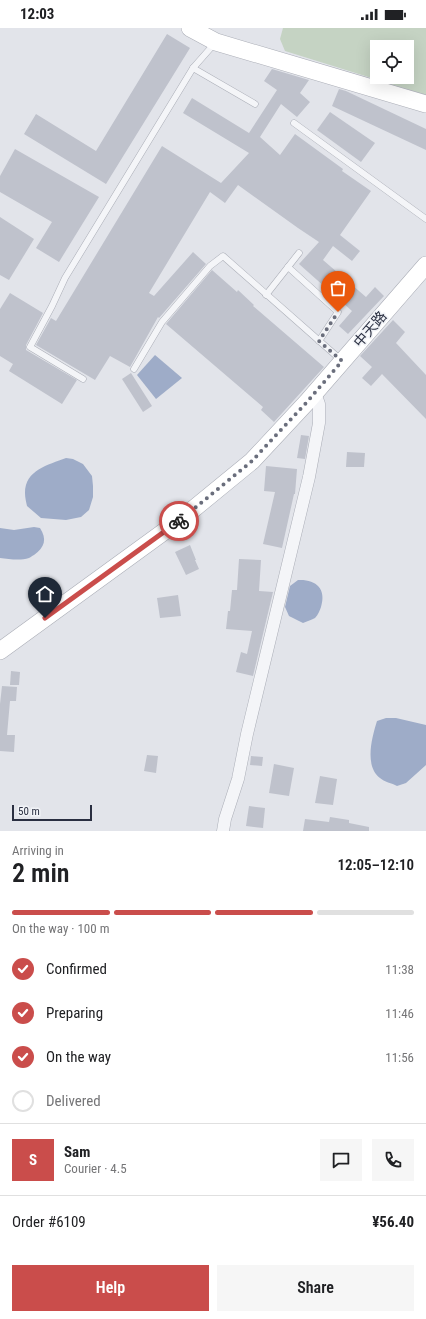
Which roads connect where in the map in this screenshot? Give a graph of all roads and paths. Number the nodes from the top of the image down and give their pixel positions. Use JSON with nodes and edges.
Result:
{"nodes":[{"id":1,"x":190,"y":28,"type":"edge"},
{"id":2,"x":216,"y":42,"type":"junction"},
{"id":3,"x":194,"y":68,"type":"junction"},
{"id":4,"x":255,"y":104,"type":"dead end"},
{"id":5,"x":426,"y":104,"type":"edge"},
{"id":6,"x":294,"y":123,"type":"dead end"},
{"id":7,"x":426,"y":219,"type":"edge"},
{"id":8,"x":299,"y":253,"type":"dead end"},
{"id":9,"x":426,"y":265,"type":"edge"},
{"id":10,"x":288,"y":267,"type":"junction"},
{"id":11,"x":266,"y":295,"type":"junction"},
{"id":12,"x":319,"y":341,"type":"junction"},
{"id":13,"x":342,"y":361,"type":"junction"},
{"id":14,"x":134,"y":369,"type":"dead end"},
{"id":15,"x":83,"y":379,"type":"dead end"},
{"id":16,"x":315,"y":393,"type":"junction"},
{"id":17,"x":0,"y":651,"type":"edge"},
{"id":18,"x":223,"y":831,"type":"edge"}],
"edges":[{"from":1,"to":2,"type":"main road"},
{"from":2,"to":3,"type":"lane"},
{"from":2,"to":5,"type":"main road"},
{"from":3,"to":4,"type":"lane"},
{"from":3,"to":15,"type":"lane"},
{"from":6,"to":7,"type":"lane"},
{"from":8,"to":10,"type":"lane"},
{"from":9,"to":13,"type":"main road","name":"中天路"},
{"from":10,"to":11,"type":"lane"},
{"from":10,"to":12,"type":"lane"},
{"from":11,"to":12,"type":"lane"},
{"from":11,"to":14,"type":"lane"},
{"from":12,"to":13,"type":"lane"},
{"from":13,"to":16,"type":"main road","name":"中天路"},
{"from":16,"to":17,"type":"main road","name":"中天路"},
{"from":16,"to":18,"type":"street"}]}
